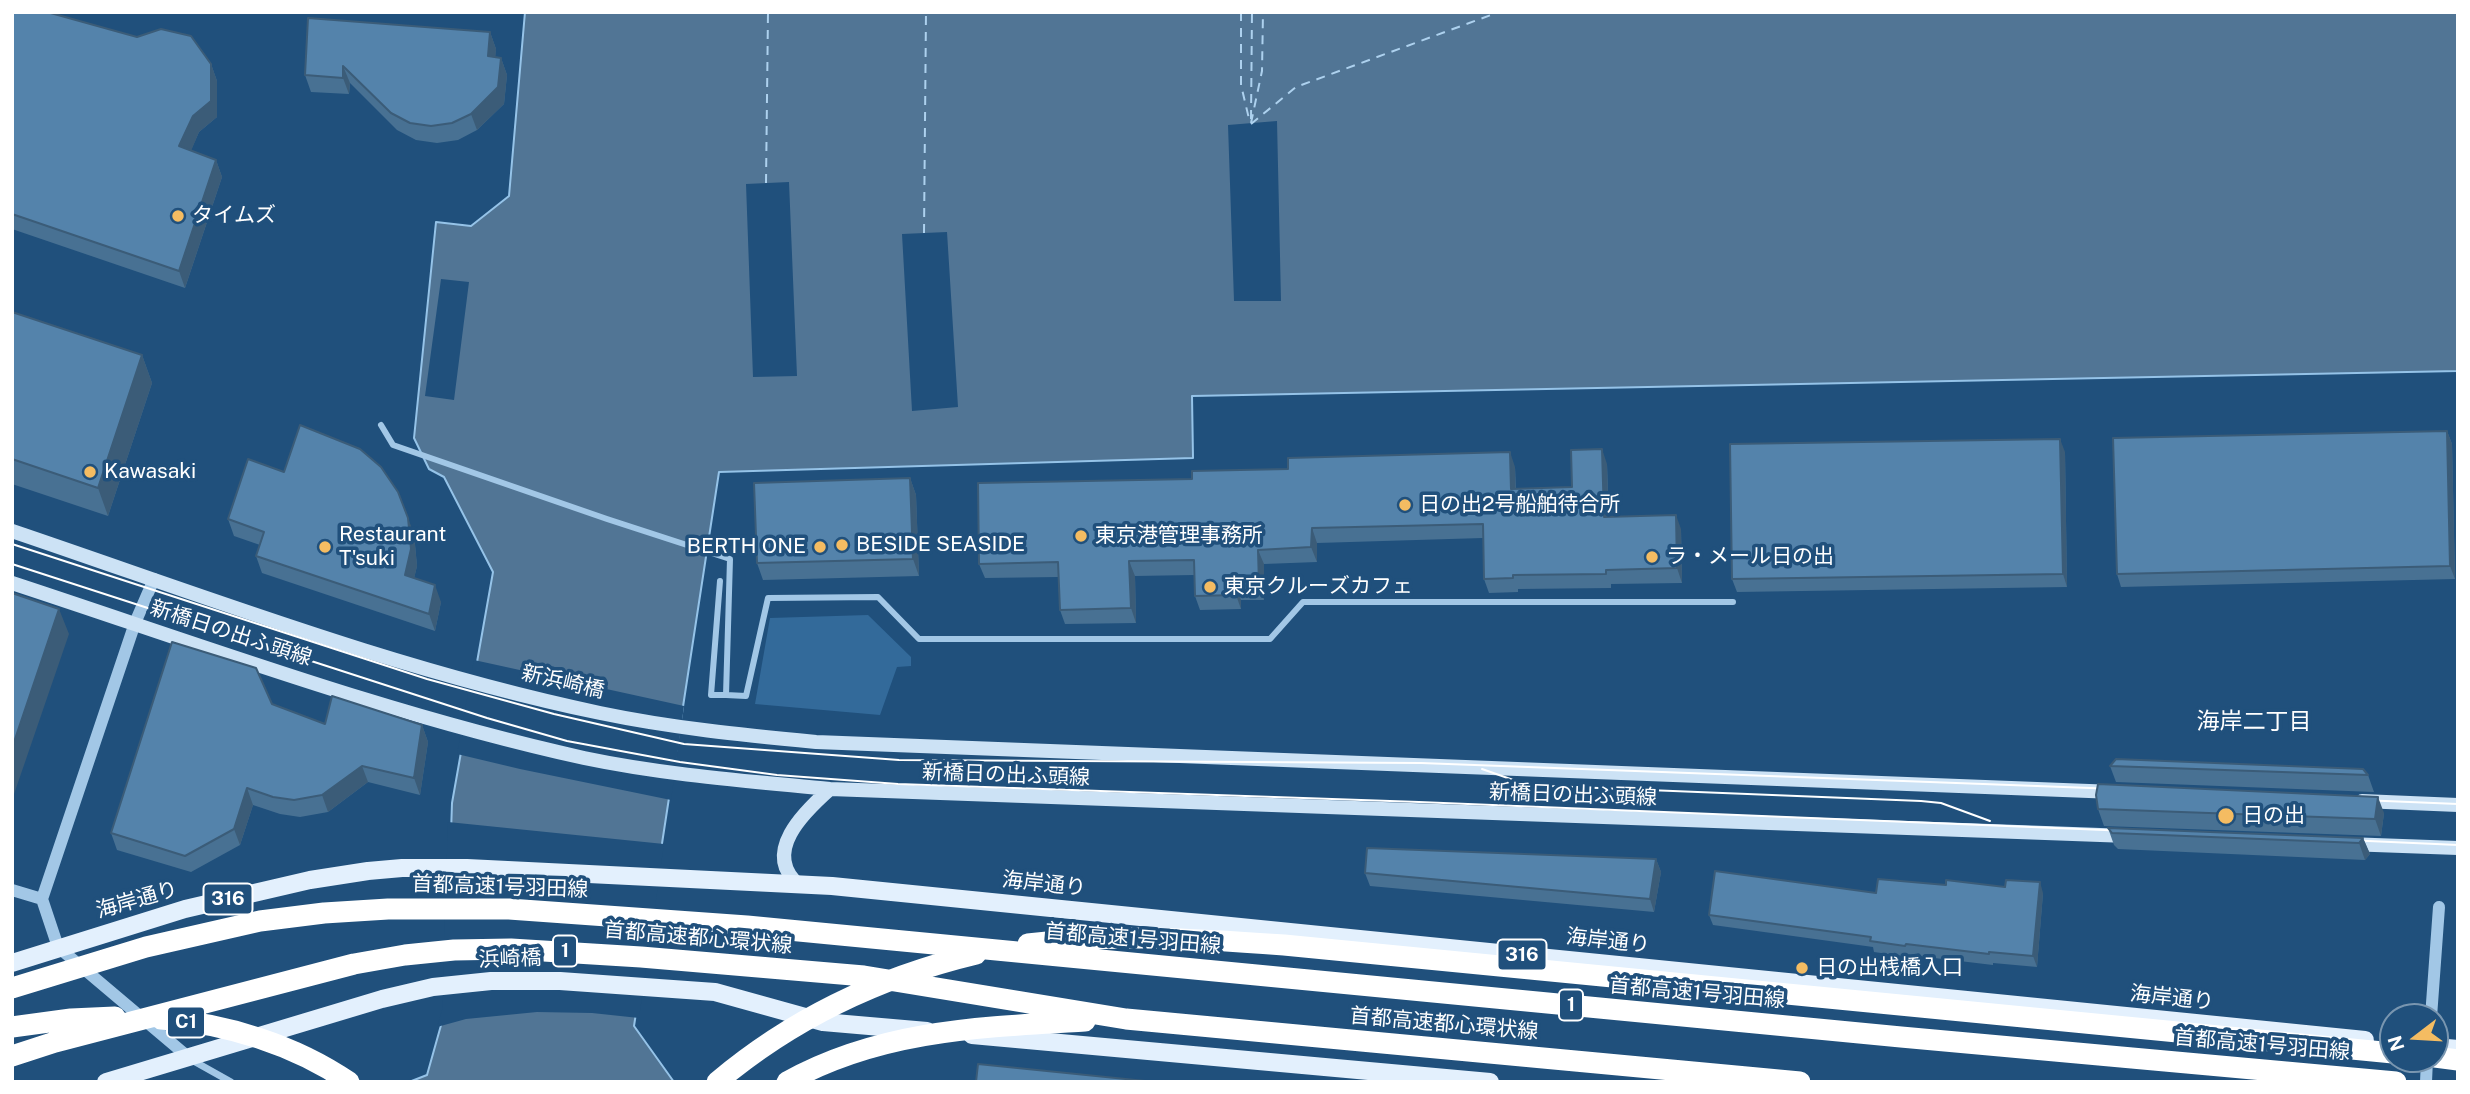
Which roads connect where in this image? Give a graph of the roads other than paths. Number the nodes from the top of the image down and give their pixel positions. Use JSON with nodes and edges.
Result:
{"nodes":[{"id":1,"x":381,"y":425,"type":"dead end"},
{"id":2,"x":12,"y":531,"type":"edge"},
{"id":3,"x":154,"y":579,"type":"junction"},
{"id":4,"x":720,"y":581,"type":"dead end"},
{"id":5,"x":12,"y":583,"type":"edge"},
{"id":6,"x":1733,"y":602,"type":"edge"},
{"id":7,"x":135,"y":623,"type":"junction"},
{"id":8,"x":427,"y":670,"type":"joint"},
{"id":9,"x":726,"y":695,"type":"junction"},
{"id":10,"x":691,"y":730,"type":"joint"},
{"id":11,"x":830,"y":789,"type":"junction"},
{"id":12,"x":2123,"y":792,"type":"edge"},
{"id":13,"x":2346,"y":801,"type":"edge"},
{"id":14,"x":2458,"y":805,"type":"edge"},
{"id":15,"x":2137,"y":836,"type":"edge"},
{"id":16,"x":2332,"y":843,"type":"edge"},
{"id":17,"x":2458,"y":848,"type":"edge"},
{"id":18,"x":799,"y":885,"type":"junction"},
{"id":19,"x":12,"y":890,"type":"edge"},
{"id":20,"x":43,"y":900,"type":"junction"},
{"id":21,"x":2439,"y":907,"type":"dead end"},
{"id":22,"x":58,"y":947,"type":"junction"},
{"id":23,"x":12,"y":963,"type":"edge"},
{"id":24,"x":12,"y":988,"type":"edge"},
{"id":25,"x":1876,"y":1003,"type":"junction"},
{"id":26,"x":2432,"y":1003,"type":"edge"},
{"id":27,"x":1126,"y":1019,"type":"junction"},
{"id":28,"x":12,"y":1027,"type":"edge"},
{"id":29,"x":2379,"y":1042,"type":"edge"},
{"id":30,"x":2379,"y":1052,"type":"edge"},
{"id":31,"x":12,"y":1056,"type":"edge"},
{"id":32,"x":187,"y":1056,"type":"junction"},
{"id":33,"x":2325,"y":1075,"type":"junction"},
{"id":34,"x":106,"y":1082,"type":"edge"},
{"id":35,"x":231,"y":1082,"type":"edge"},
{"id":36,"x":349,"y":1082,"type":"edge"},
{"id":37,"x":717,"y":1082,"type":"edge"},
{"id":38,"x":787,"y":1082,"type":"edge"},
{"id":39,"x":1490,"y":1082,"type":"edge"},
{"id":40,"x":1800,"y":1082,"type":"edge"},
{"id":41,"x":2396,"y":1082,"type":"edge"}],
"edges":[{"from":1,"to":9,"type":"street"},
{"from":2,"to":3,"type":"main road","name":"新橋日の出ふ頭線"},
{"from":3,"to":7,"type":"street"},
{"from":3,"to":8,"type":"main road","name":"新橋日の出ふ頭線"},
{"from":4,"to":9,"type":"street"},
{"from":5,"to":7,"type":"main road","name":"新橋日の出ふ頭線"},
{"from":6,"to":9,"type":"street"},
{"from":7,"to":11,"type":"main road","name":"新橋日の出ふ頭線"},
{"from":7,"to":20,"type":"street"},
{"from":8,"to":10,"type":"main road","name":"新浜崎橋"},
{"from":10,"to":12,"type":"main road","name":"新橋日の出ふ頭線"},
{"from":11,"to":15,"type":"main road","name":"新橋日の出ふ頭線"},
{"from":11,"to":18,"type":"main road"},
{"from":13,"to":14,"type":"main road"},
{"from":16,"to":17,"type":"main road"},
{"from":18,"to":22,"type":"main road","name":"海岸通り","number":"316"},
{"from":18,"to":29,"type":"main road","name":"海岸通り","number":"316"},
{"from":19,"to":20,"type":"street"},
{"from":20,"to":22,"type":"street"},
{"from":21,"to":26,"type":"street"},
{"from":22,"to":23,"type":"main road","name":"海岸通り","number":"316"},
{"from":22,"to":32,"type":"street"},
{"from":24,"to":33,"type":"highway","name":"首都高速1号羽田線","number":"1"},
{"from":25,"to":30,"type":"highway"},
{"from":25,"to":33,"type":"highway"},
{"from":25,"to":37,"type":"highway","name":"首都高速1号羽田線"},
{"from":27,"to":31,"type":"highway","name":"首都高速都心環状線","number":"1"},
{"from":27,"to":38,"type":"highway","name":"首都高速都心環状線"},
{"from":27,"to":40,"type":"highway","name":"首都高速都心環状線","number":"1"},
{"from":28,"to":36,"type":"highway","number":"C1"},
{"from":32,"to":34,"type":"main road"},
{"from":32,"to":35,"type":"street"},
{"from":32,"to":39,"type":"main road","name":"浜崎橋"},
{"from":33,"to":41,"type":"highway","name":"首都高速1号羽田線","number":"1"}]}
